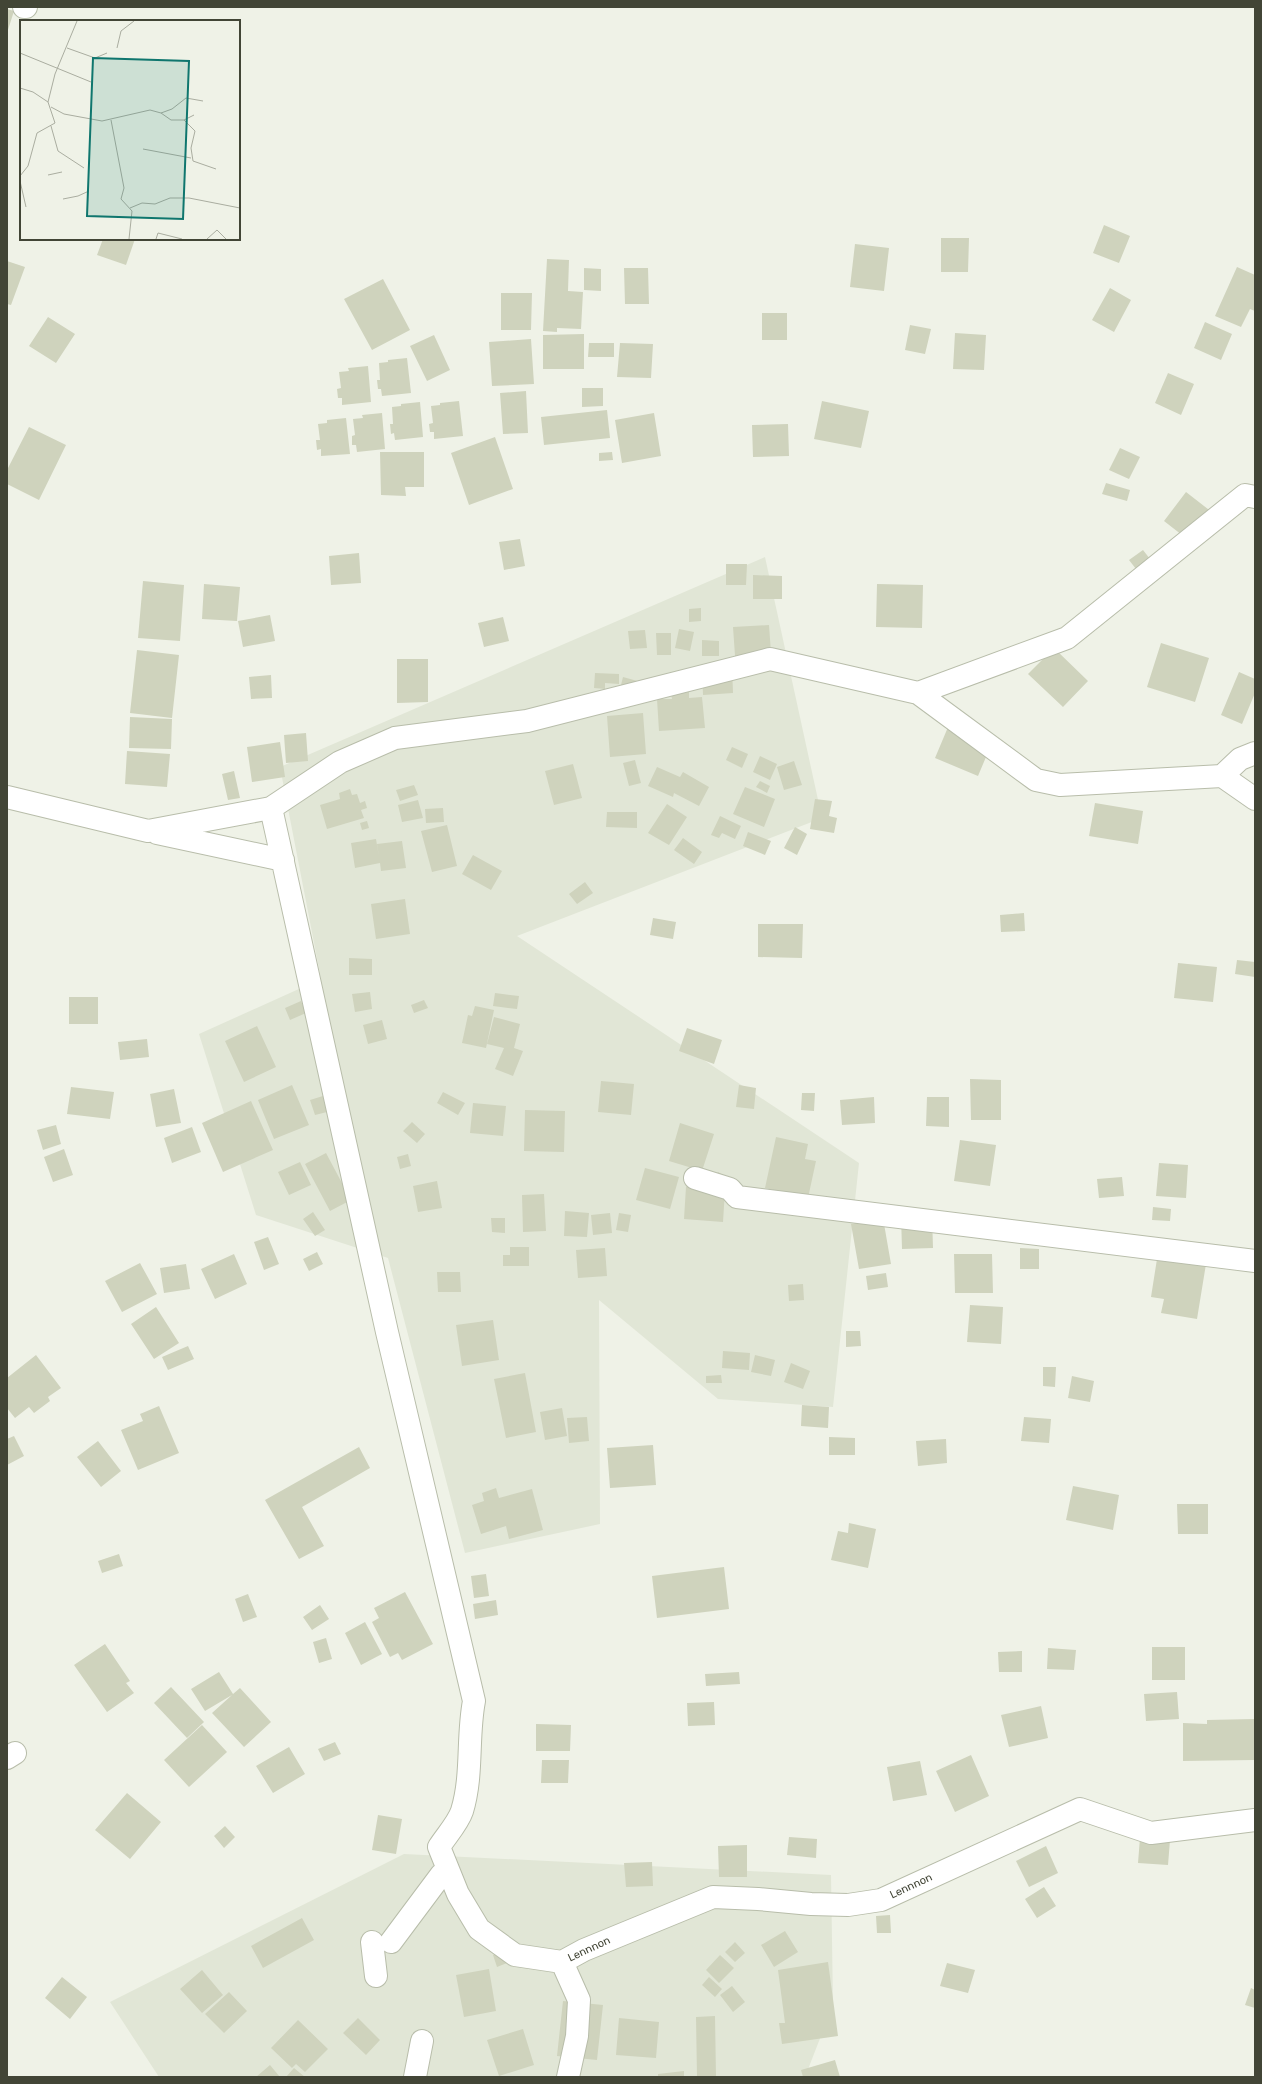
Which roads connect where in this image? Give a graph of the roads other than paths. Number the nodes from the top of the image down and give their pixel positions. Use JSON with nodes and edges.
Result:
{"nodes":[{"id":1,"x":1255,"y":497,"type":"edge"},
{"id":2,"x":918,"y":693,"type":"junction"},
{"id":3,"x":1255,"y":753,"type":"edge"},
{"id":4,"x":1222,"y":776,"type":"junction"},
{"id":5,"x":7,"y":797,"type":"edge"},
{"id":6,"x":1255,"y":799,"type":"edge"},
{"id":7,"x":271,"y":808,"type":"junction"},
{"id":8,"x":148,"y":831,"type":"junction"},
{"id":9,"x":283,"y":860,"type":"junction"},
{"id":10,"x":695,"y":1178,"type":"dead end"},
{"id":11,"x":1255,"y":1261,"type":"edge"},
{"id":12,"x":1255,"y":1820,"type":"edge"},
{"id":13,"x":441,"y":1875,"type":"dead end"},
{"id":14,"x":562,"y":1962,"type":"junction"},
{"id":15,"x":376,"y":1976,"type":"dead end"},
{"id":16,"x":422,"y":2041,"type":"dead end"},
{"id":17,"x":415,"y":2077,"type":"edge"},
{"id":18,"x":568,"y":2077,"type":"edge"}],
"edges":[{"from":1,"to":2,"type":"street"},
{"from":2,"to":4,"type":"street"},
{"from":2,"to":7,"type":"street"},
{"from":3,"to":4,"type":"street"},
{"from":4,"to":6,"type":"street"},
{"from":5,"to":8,"type":"street"},
{"from":7,"to":8,"type":"street"},
{"from":7,"to":9,"type":"street"},
{"from":8,"to":9,"type":"street"},
{"from":9,"to":14,"type":"street"},
{"from":10,"to":11,"type":"street"},
{"from":12,"to":14,"type":"street","name":"Lennnon"},
{"from":13,"to":15,"type":"street"},
{"from":14,"to":18,"type":"street"},
{"from":16,"to":17,"type":"street"}]}
